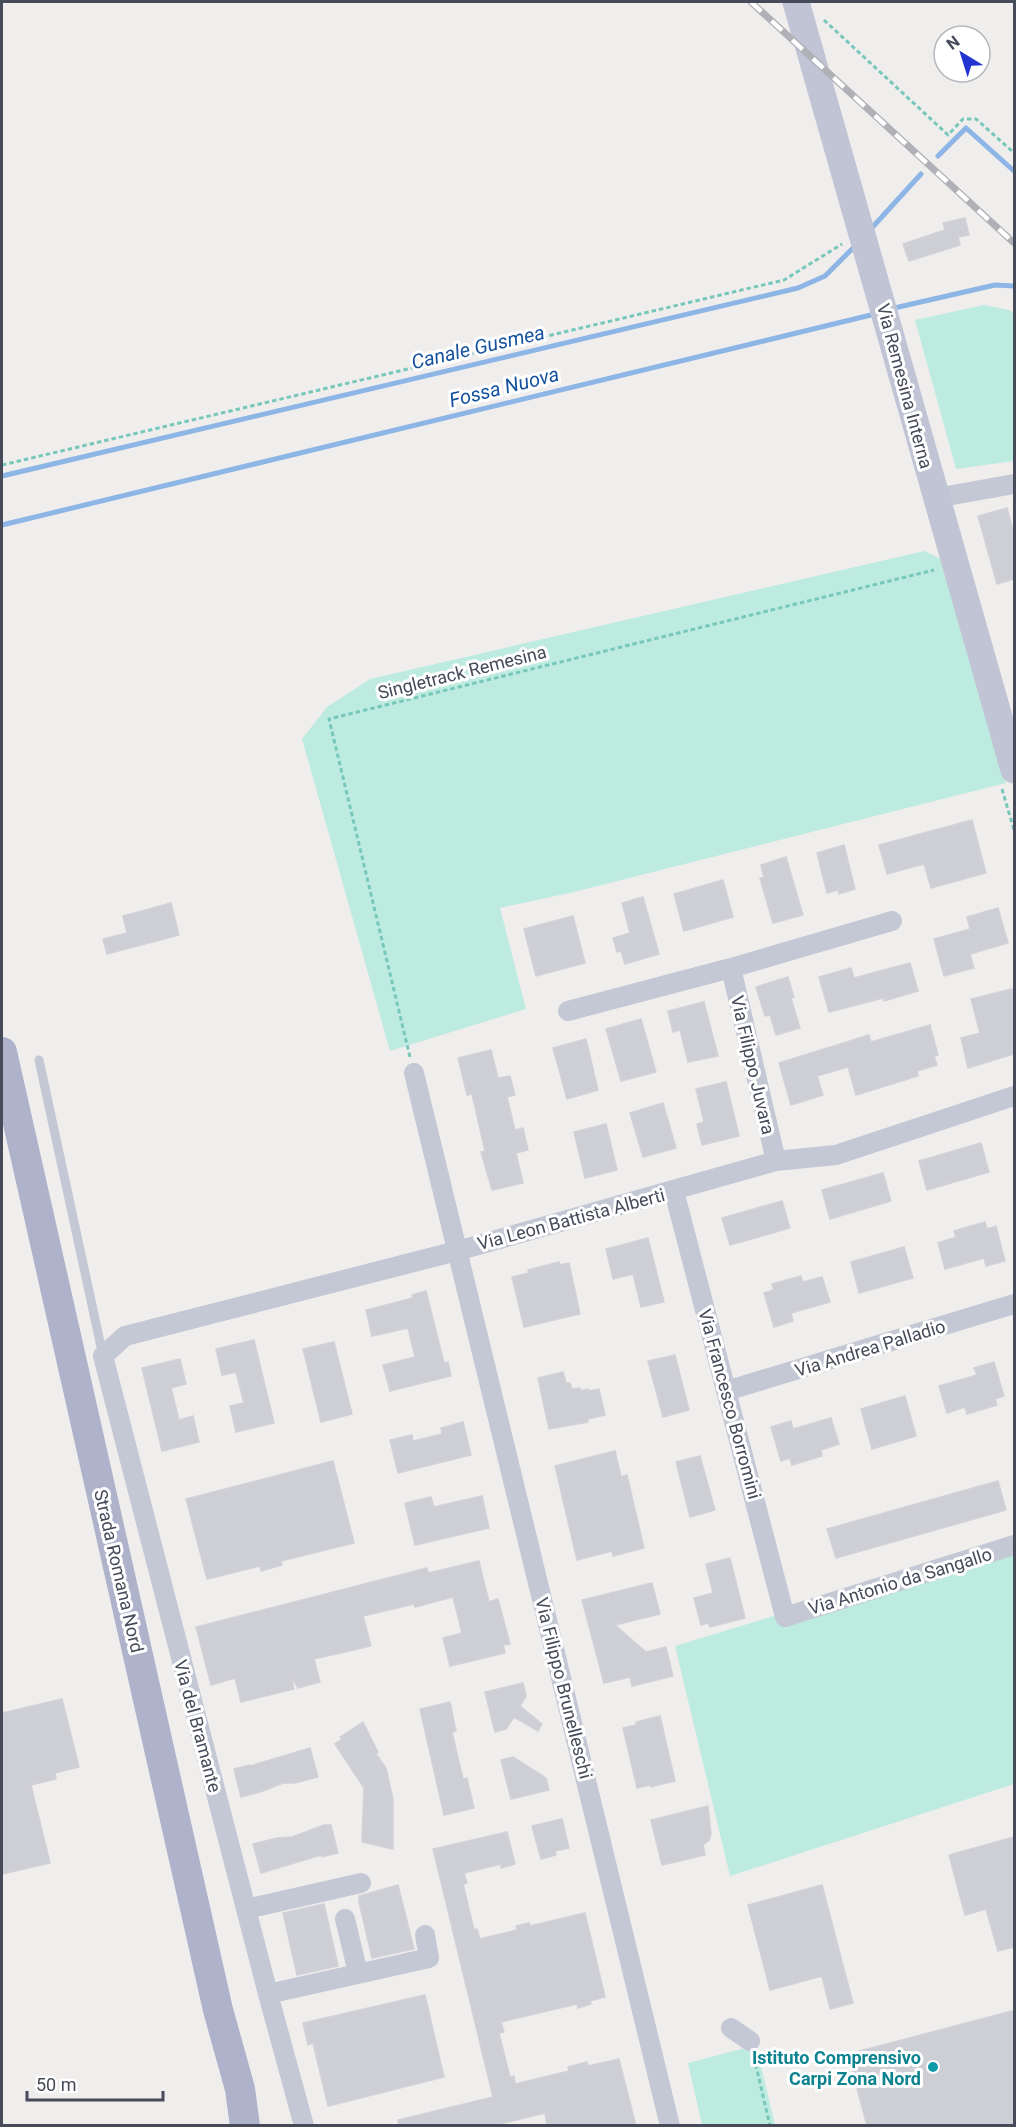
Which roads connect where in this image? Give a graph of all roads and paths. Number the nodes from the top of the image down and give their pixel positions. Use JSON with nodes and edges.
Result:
{"nodes":[{"id":1,"x":798,"y":9,"type":"edge"},
{"id":2,"x":1014,"y":153,"type":"edge"},
{"id":3,"x":860,"y":240,"type":"junction"},
{"id":4,"x":2,"y":465,"type":"edge"},
{"id":5,"x":1014,"y":484,"type":"edge"},
{"id":6,"x":936,"y":498,"type":"junction"},
{"id":7,"x":957,"y":565,"type":"junction"},
{"id":8,"x":1007,"y":716,"type":"edge"},
{"id":9,"x":1014,"y":770,"type":"edge"},
{"id":10,"x":892,"y":921,"type":"dead end"},
{"id":11,"x":730,"y":968,"type":"junction"},
{"id":12,"x":568,"y":1011,"type":"dead end"},
{"id":13,"x":2,"y":1052,"type":"edge"},
{"id":14,"x":39,"y":1059,"type":"dead end"},
{"id":15,"x":414,"y":1073,"type":"joint"},
{"id":16,"x":1014,"y":1096,"type":"edge"},
{"id":17,"x":776,"y":1161,"type":"junction"},
{"id":18,"x":674,"y":1191,"type":"junction"},
{"id":19,"x":457,"y":1251,"type":"junction"},
{"id":20,"x":1014,"y":1304,"type":"edge"},
{"id":21,"x":103,"y":1356,"type":"junction"},
{"id":22,"x":726,"y":1390,"type":"junction"},
{"id":23,"x":1014,"y":1545,"type":"edge"},
{"id":24,"x":785,"y":1617,"type":"joint"},
{"id":25,"x":361,"y":1883,"type":"dead end"},
{"id":26,"x":246,"y":1910,"type":"junction"},
{"id":27,"x":345,"y":1919,"type":"dead end"},
{"id":28,"x":425,"y":1935,"type":"dead end"},
{"id":29,"x":358,"y":1973,"type":"junction"},
{"id":30,"x":268,"y":1994,"type":"junction"},
{"id":31,"x":731,"y":2028,"type":"dead end"},
{"id":32,"x":750,"y":2041,"type":"joint"},
{"id":33,"x":240,"y":2089,"type":"junction"},
{"id":34,"x":245,"y":2126,"type":"edge"},
{"id":35,"x":255,"y":2126,"type":"edge"},
{"id":36,"x":304,"y":2126,"type":"edge"},
{"id":37,"x":670,"y":2126,"type":"edge"},
{"id":38,"x":770,"y":2126,"type":"edge"}],
"edges":[{"from":1,"to":2,"type":"path"},
{"from":1,"to":3,"type":"street","name":"Via Remesina Interna"},
{"from":3,"to":4,"type":"path"},
{"from":3,"to":6,"type":"street","name":"Via Remesina Interna"},
{"from":5,"to":6,"type":"street"},
{"from":6,"to":7,"type":"street","name":"Via Remesina Interna"},
{"from":7,"to":8,"type":"street","name":"Via Remesina Interna"},
{"from":7,"to":15,"type":"path","name":"Singletrack Remesina"},
{"from":8,"to":9,"type":"street","name":"Via Remesina Interna"},
{"from":10,"to":11,"type":"street"},
{"from":11,"to":12,"type":"street"},
{"from":11,"to":17,"type":"street","name":"Via Filippo Juvara"},
{"from":13,"to":33,"type":"main road","name":"Strada Romana Nord"},
{"from":14,"to":21,"type":"lane"},
{"from":15,"to":19,"type":"street","name":"Via Filippo Brunelleschi"},
{"from":16,"to":17,"type":"street","name":"Via Leon Battista Alberti"},
{"from":17,"to":18,"type":"street","name":"Via Leon Battista Alberti"},
{"from":18,"to":19,"type":"street","name":"Via Leon Battista Alberti"},
{"from":18,"to":22,"type":"street","name":"Via Francesco Borromini"},
{"from":19,"to":21,"type":"street","name":"Via Leon Battista Alberti"},
{"from":19,"to":37,"type":"street","name":"Via Filippo Brunelleschi"},
{"from":20,"to":22,"type":"street","name":"Via Andrea Palladio"},
{"from":21,"to":26,"type":"street","name":"Via del Bramante"},
{"from":22,"to":24,"type":"street","name":"Via Francesco Borromini"},
{"from":23,"to":24,"type":"street","name":"Via Antonio da Sangallo"},
{"from":25,"to":26,"type":"street"},
{"from":26,"to":30,"type":"street","name":"Via del Bramante"},
{"from":27,"to":29,"type":"street"},
{"from":28,"to":29,"type":"street"},
{"from":29,"to":30,"type":"street"},
{"from":30,"to":36,"type":"street","name":"Via del Bramante"},
{"from":31,"to":32,"type":"street"},
{"from":32,"to":38,"type":"path"},
{"from":33,"to":34,"type":"main road","name":"Strada Romana Nord"},
{"from":33,"to":35,"type":"main road","name":"Strada Romana Nord"}]}
